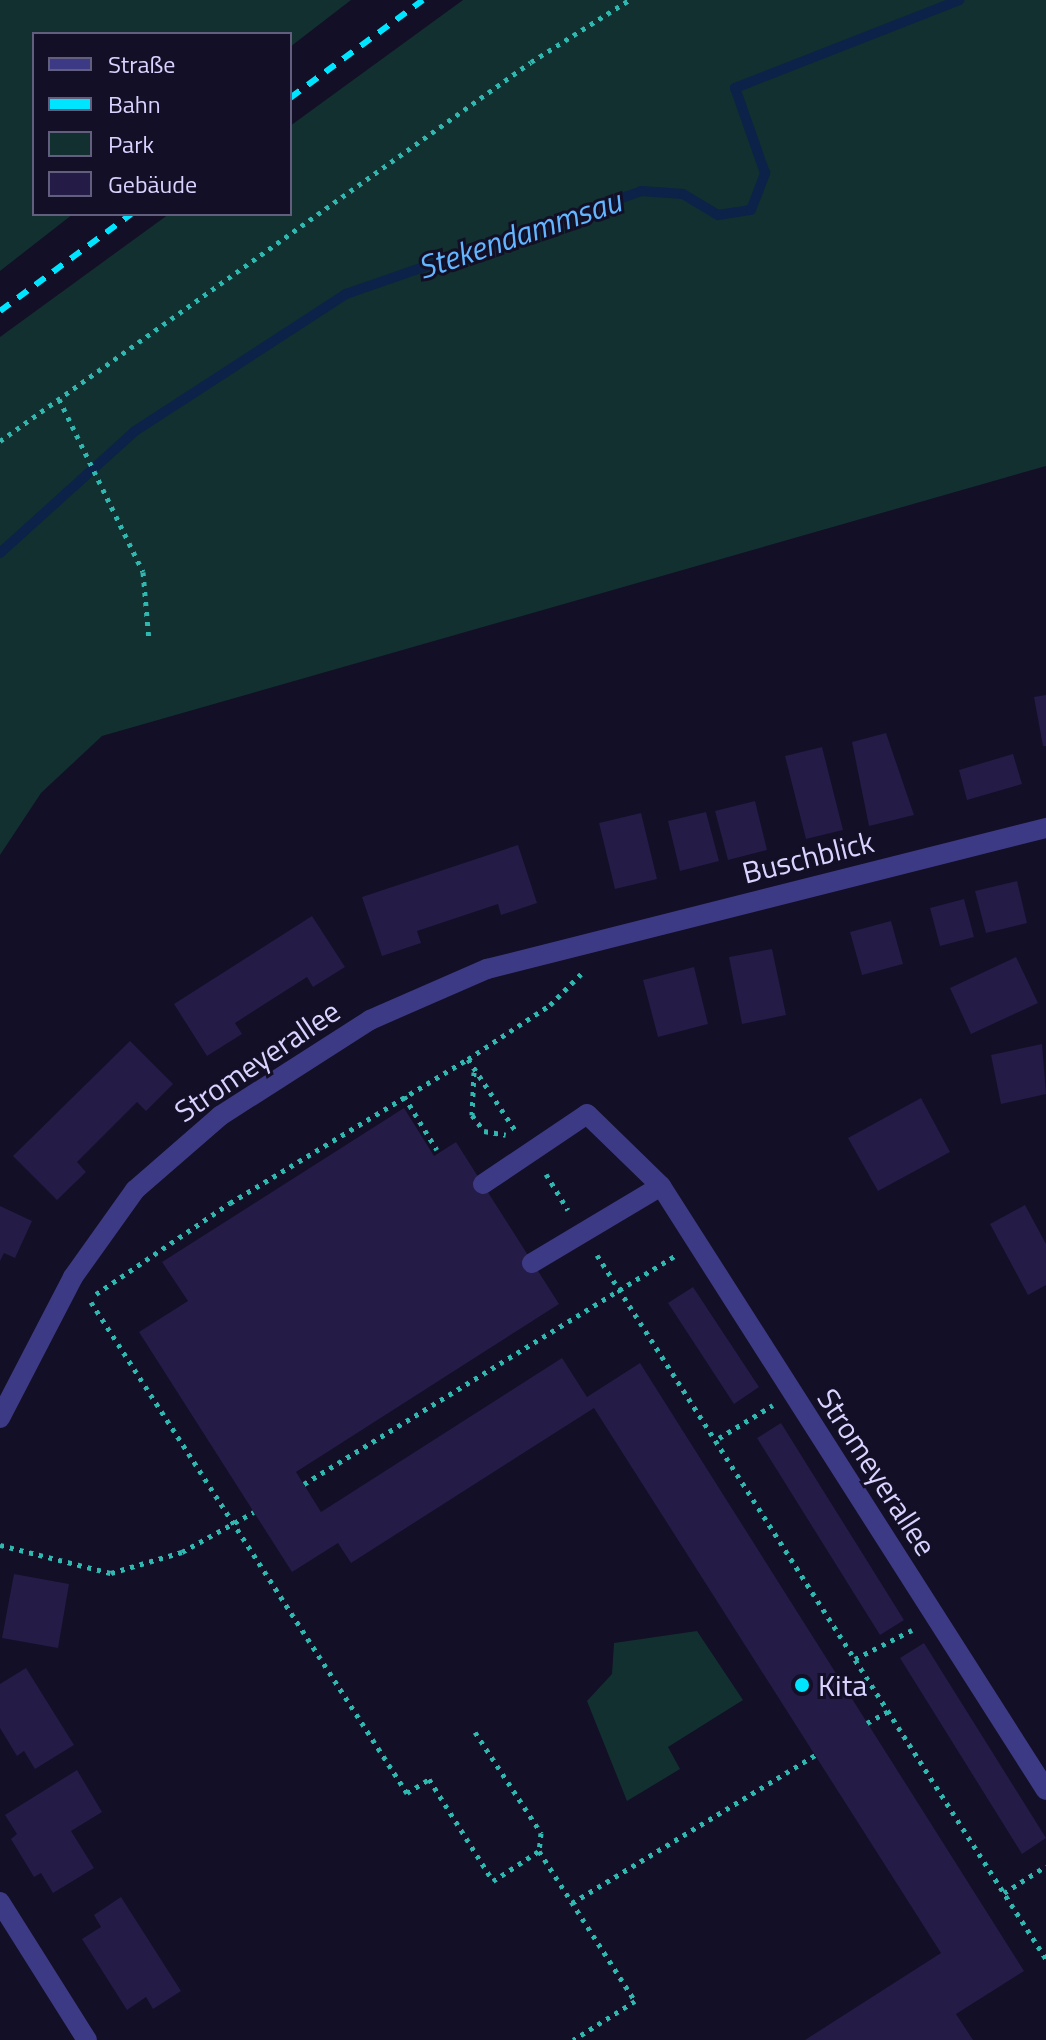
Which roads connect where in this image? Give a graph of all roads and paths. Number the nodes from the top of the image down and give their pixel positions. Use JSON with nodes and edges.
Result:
{"nodes":[{"id":1,"x":629,"y":0,"type":"edge"},
{"id":2,"x":59,"y":399,"type":"junction"},
{"id":3,"x":0,"y":441,"type":"edge"},
{"id":4,"x":149,"y":641,"type":"dead end"},
{"id":5,"x":1045,"y":833,"type":"edge"},
{"id":6,"x":620,"y":936,"type":"junction"},
{"id":7,"x":584,"y":946,"type":"joint"},
{"id":8,"x":468,"y":1059,"type":"junction"},
{"id":9,"x":474,"y":1070,"type":"junction"},
{"id":10,"x":404,"y":1096,"type":"junction"},
{"id":11,"x":437,"y":1150,"type":"dead end"},
{"id":12,"x":532,"y":1151,"type":"junction"},
{"id":13,"x":483,"y":1184,"type":"dead end"},
{"id":14,"x":661,"y":1186,"type":"junction"},
{"id":15,"x":584,"y":1235,"type":"junction"},
{"id":16,"x":699,"y":1242,"type":"junction"},
{"id":17,"x":532,"y":1263,"type":"dead end"},
{"id":18,"x":73,"y":1277,"type":"junction"},
{"id":19,"x":619,"y":1287,"type":"junction"},
{"id":20,"x":89,"y":1299,"type":"junction"},
{"id":21,"x":790,"y":1395,"type":"junction"},
{"id":22,"x":0,"y":1418,"type":"edge"},
{"id":23,"x":719,"y":1438,"type":"junction"},
{"id":24,"x":304,"y":1484,"type":"dead end"},
{"id":25,"x":254,"y":1512,"type":"dead end"},
{"id":26,"x":234,"y":1523,"type":"junction"},
{"id":27,"x":0,"y":1545,"type":"edge"},
{"id":28,"x":936,"y":1618,"type":"junction"},
{"id":29,"x":855,"y":1659,"type":"junction"},
{"id":30,"x":889,"y":1711,"type":"junction"},
{"id":31,"x":867,"y":1723,"type":"dead end"},
{"id":32,"x":475,"y":1732,"type":"dead end"},
{"id":33,"x":815,"y":1755,"type":"dead end"},
{"id":34,"x":1046,"y":1790,"type":"edge"},
{"id":35,"x":539,"y":1851,"type":"junction"},
{"id":36,"x":1046,"y":1866,"type":"edge"},
{"id":37,"x":1004,"y":1893,"type":"junction"},
{"id":38,"x":0,"y":1902,"type":"edge"},
{"id":39,"x":572,"y":1903,"type":"junction"},
{"id":40,"x":1046,"y":1959,"type":"edge"},
{"id":41,"x":87,"y":2040,"type":"edge"},
{"id":42,"x":573,"y":2040,"type":"edge"}],
"edges":[{"from":1,"to":2,"type":"path"},
{"from":2,"to":3,"type":"path"},
{"from":2,"to":4,"type":"path"},
{"from":5,"to":6,"type":"street","name":"Buschblick"},
{"from":6,"to":7,"type":"street","name":"Buschblick"},
{"from":6,"to":8,"type":"path"},
{"from":7,"to":18,"type":"street","name":"Stromeyerallee"},
{"from":8,"to":9,"type":"path"},
{"from":8,"to":10,"type":"path"},
{"from":9,"to":9,"type":"path"},
{"from":10,"to":11,"type":"path"},
{"from":10,"to":20,"type":"path"},
{"from":12,"to":13,"type":"street","name":"Stromeyerallee"},
{"from":12,"to":14,"type":"street","name":"Stromeyerallee"},
{"from":12,"to":15,"type":"path"},
{"from":14,"to":15,"type":"street"},
{"from":14,"to":16,"type":"street","name":"Stromeyerallee"},
{"from":15,"to":17,"type":"street"},
{"from":15,"to":19,"type":"path"},
{"from":16,"to":19,"type":"path"},
{"from":16,"to":21,"type":"street","name":"Stromeyerallee"},
{"from":18,"to":20,"type":"path"},
{"from":18,"to":22,"type":"street","name":"Stromeyerallee"},
{"from":19,"to":23,"type":"path"},
{"from":19,"to":24,"type":"path"},
{"from":20,"to":26,"type":"path"},
{"from":21,"to":23,"type":"path"},
{"from":21,"to":28,"type":"street","name":"Stromeyerallee"},
{"from":23,"to":29,"type":"path"},
{"from":25,"to":26,"type":"path"},
{"from":26,"to":27,"type":"path"},
{"from":26,"to":35,"type":"path"},
{"from":28,"to":29,"type":"path"},
{"from":28,"to":34,"type":"street","name":"Stromeyerallee"},
{"from":29,"to":30,"type":"path"},
{"from":30,"to":31,"type":"path"},
{"from":30,"to":37,"type":"path"},
{"from":32,"to":35,"type":"path"},
{"from":33,"to":39,"type":"path"},
{"from":35,"to":39,"type":"path"},
{"from":36,"to":37,"type":"path"},
{"from":37,"to":40,"type":"path"},
{"from":38,"to":41,"type":"street"},
{"from":39,"to":42,"type":"path"}]}
